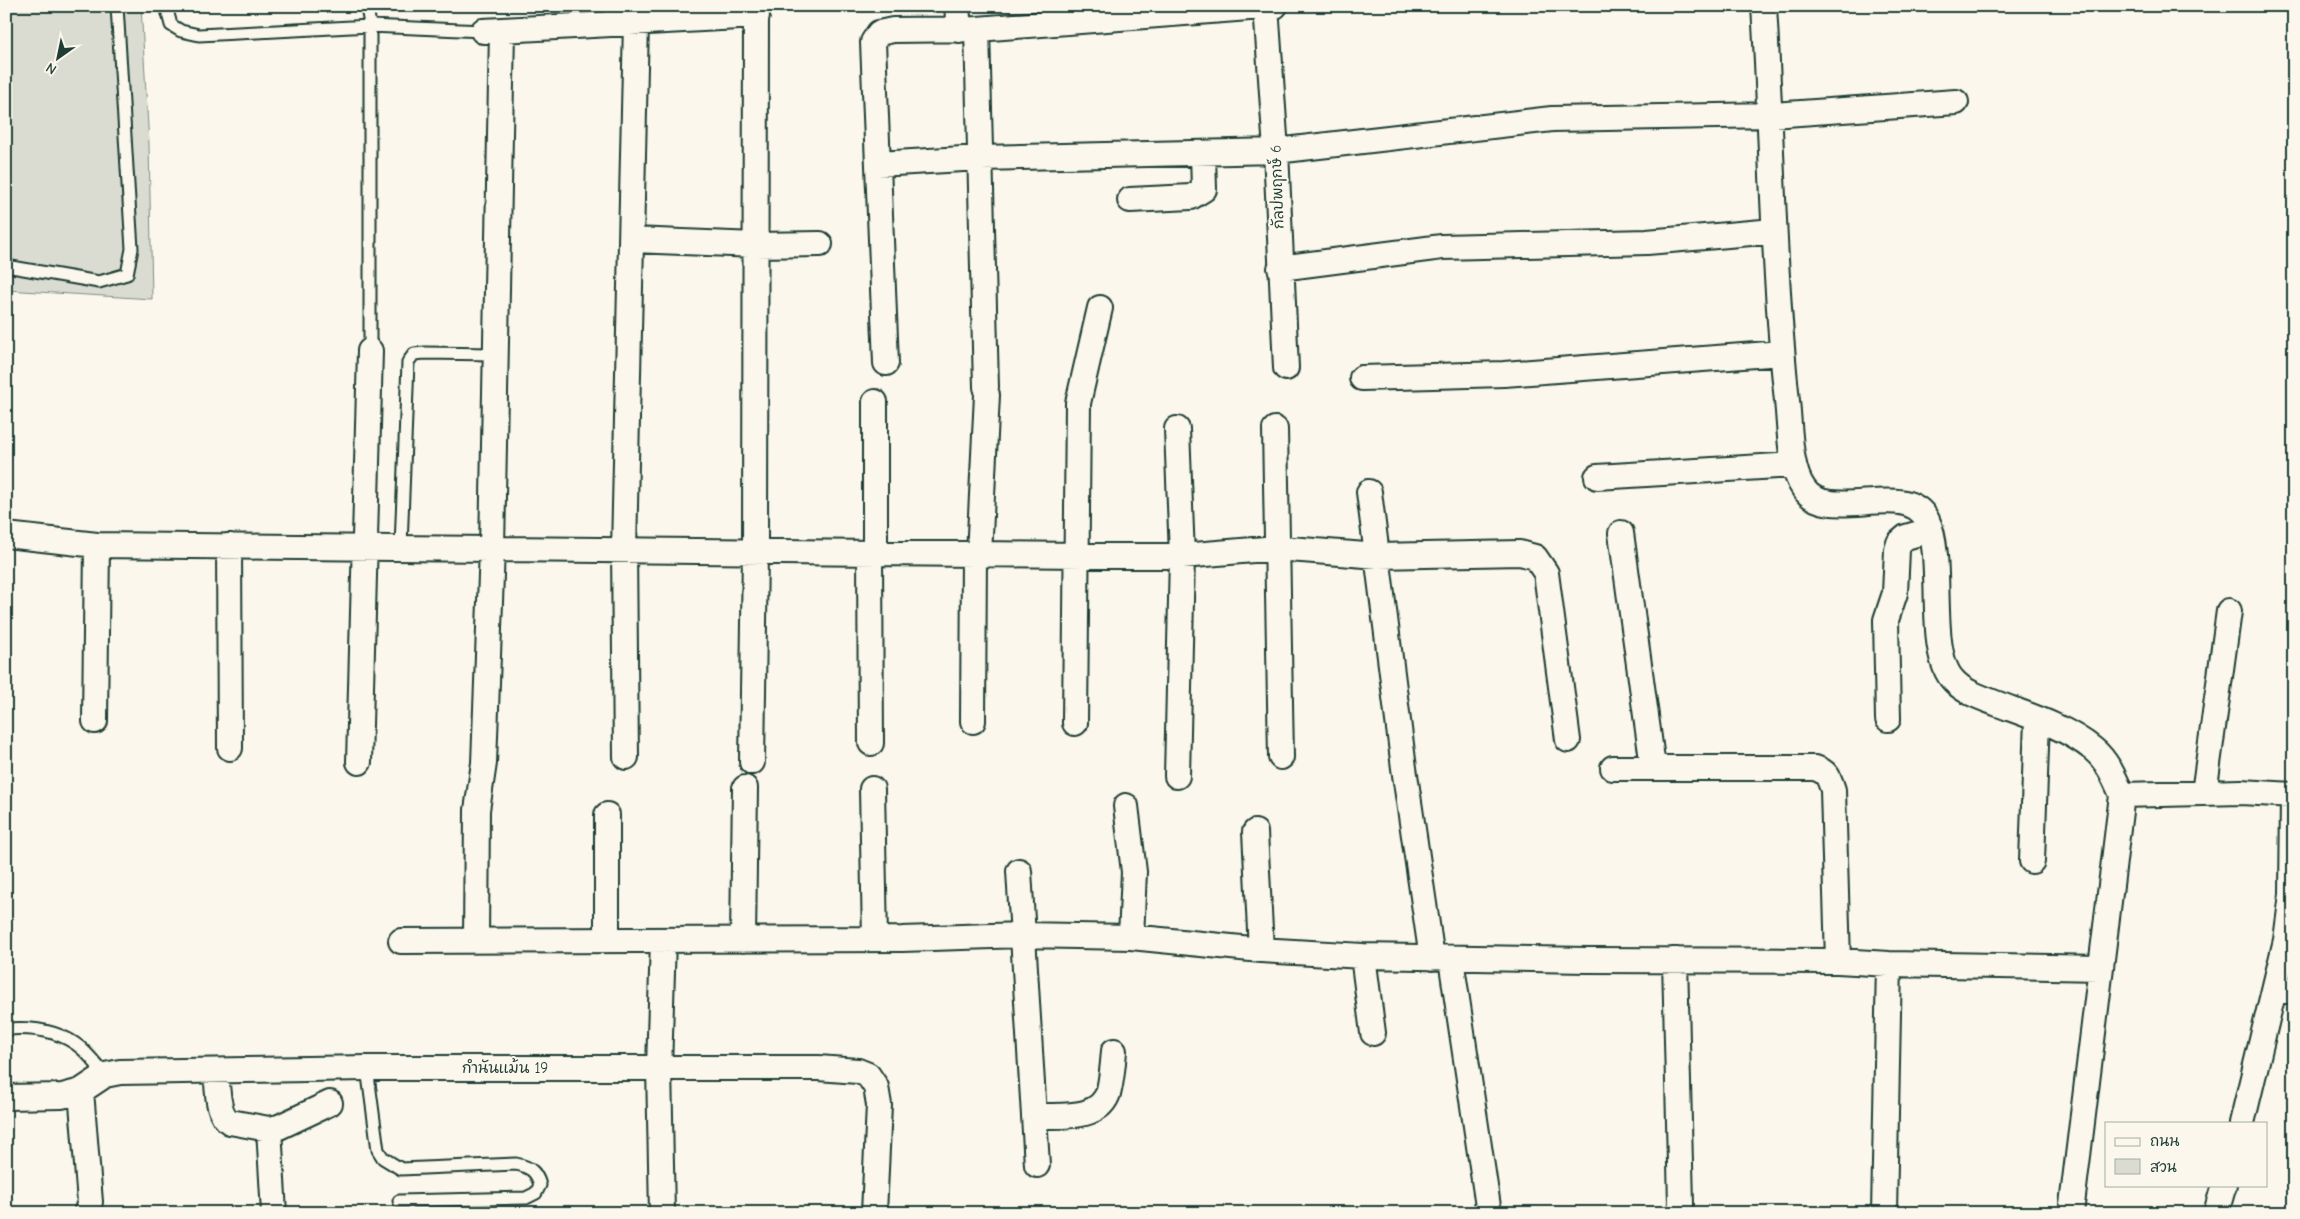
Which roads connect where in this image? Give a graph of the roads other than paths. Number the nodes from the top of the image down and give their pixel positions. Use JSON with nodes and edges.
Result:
{"nodes":[{"id":1,"x":117,"y":6,"type":"edge"},
{"id":2,"x":166,"y":6,"type":"edge"},
{"id":3,"x":367,"y":6,"type":"edge"},
{"id":4,"x":957,"y":6,"type":"edge"},
{"id":5,"x":1764,"y":6,"type":"edge"},
{"id":6,"x":1269,"y":7,"type":"edge"},
{"id":7,"x":756,"y":11,"type":"edge"},
{"id":8,"x":611,"y":15,"type":"edge"},
{"id":9,"x":636,"y":23,"type":"junction"},
{"id":10,"x":370,"y":26,"type":"junction"},
{"id":11,"x":968,"y":30,"type":"junction"},
{"id":12,"x":492,"y":31,"type":"junction"},
{"id":13,"x":1956,"y":102,"type":"dead end"},
{"id":14,"x":1771,"y":115,"type":"junction"},
{"id":15,"x":1276,"y":151,"type":"junction"},
{"id":16,"x":1203,"y":154,"type":"junction"},
{"id":17,"x":980,"y":158,"type":"junction"},
{"id":18,"x":878,"y":164,"type":"junction"},
{"id":19,"x":1130,"y":200,"type":"dead end"},
{"id":20,"x":1774,"y":231,"type":"junction"},
{"id":21,"x":633,"y":240,"type":"junction"},
{"id":22,"x":820,"y":244,"type":"dead end"},
{"id":23,"x":756,"y":245,"type":"junction"},
{"id":24,"x":6,"y":266,"type":"edge"},
{"id":25,"x":1280,"y":268,"type":"junction"},
{"id":26,"x":1100,"y":308,"type":"dead end"},
{"id":27,"x":370,"y":352,"type":"joint"},
{"id":28,"x":1782,"y":353,"type":"junction"},
{"id":29,"x":495,"y":354,"type":"junction"},
{"id":30,"x":886,"y":363,"type":"dead end"},
{"id":31,"x":1286,"y":368,"type":"dead end"},
{"id":32,"x":1362,"y":378,"type":"dead end"},
{"id":33,"x":875,"y":402,"type":"dead end"},
{"id":34,"x":1177,"y":429,"type":"dead end"},
{"id":35,"x":1275,"y":429,"type":"dead end"},
{"id":36,"x":1794,"y":465,"type":"junction"},
{"id":37,"x":1597,"y":477,"type":"dead end"},
{"id":38,"x":1369,"y":492,"type":"dead end"},
{"id":39,"x":1930,"y":530,"type":"junction"},
{"id":40,"x":1621,"y":534,"type":"dead end"},
{"id":41,"x":6,"y":535,"type":"edge"},
{"id":42,"x":97,"y":545,"type":"junction"},
{"id":43,"x":229,"y":546,"type":"junction"},
{"id":44,"x":363,"y":547,"type":"junction"},
{"id":45,"x":401,"y":547,"type":"junction"},
{"id":46,"x":492,"y":548,"type":"junction"},
{"id":47,"x":1277,"y":548,"type":"junction"},
{"id":48,"x":624,"y":550,"type":"junction"},
{"id":49,"x":755,"y":553,"type":"junction"},
{"id":50,"x":872,"y":554,"type":"junction"},
{"id":51,"x":976,"y":555,"type":"junction"},
{"id":52,"x":1077,"y":555,"type":"junction"},
{"id":53,"x":1182,"y":556,"type":"junction"},
{"id":54,"x":1378,"y":556,"type":"junction"},
{"id":55,"x":2229,"y":611,"type":"dead end"},
{"id":56,"x":1888,"y":719,"type":"dead end"},
{"id":57,"x":2037,"y":719,"type":"junction"},
{"id":58,"x":95,"y":721,"type":"dead end"},
{"id":59,"x":973,"y":721,"type":"dead end"},
{"id":60,"x":1075,"y":723,"type":"dead end"},
{"id":61,"x":1568,"y":740,"type":"dead end"},
{"id":62,"x":871,"y":744,"type":"dead end"},
{"id":63,"x":230,"y":748,"type":"dead end"},
{"id":64,"x":626,"y":757,"type":"dead end"},
{"id":65,"x":1281,"y":757,"type":"dead end"},
{"id":66,"x":359,"y":762,"type":"dead end"},
{"id":67,"x":752,"y":762,"type":"dead end"},
{"id":68,"x":1653,"y":767,"type":"junction"},
{"id":69,"x":1614,"y":768,"type":"dead end"},
{"id":70,"x":1177,"y":776,"type":"dead end"},
{"id":71,"x":745,"y":788,"type":"dead end"},
{"id":72,"x":872,"y":789,"type":"dead end"},
{"id":73,"x":2204,"y":792,"type":"junction"},
{"id":74,"x":2122,"y":795,"type":"junction"},
{"id":75,"x":2293,"y":795,"type":"edge"},
{"id":76,"x":1126,"y":806,"type":"dead end"},
{"id":77,"x":608,"y":815,"type":"dead end"},
{"id":78,"x":1255,"y":832,"type":"dead end"},
{"id":79,"x":2032,"y":861,"type":"dead end"},
{"id":80,"x":2293,"y":864,"type":"edge"},
{"id":81,"x":1019,"y":871,"type":"dead end"},
{"id":82,"x":1022,"y":935,"type":"junction"},
{"id":83,"x":1131,"y":937,"type":"junction"},
{"id":84,"x":875,"y":939,"type":"junction"},
{"id":85,"x":476,"y":940,"type":"junction"},
{"id":86,"x":607,"y":940,"type":"junction"},
{"id":87,"x":663,"y":940,"type":"junction"},
{"id":88,"x":743,"y":940,"type":"junction"},
{"id":89,"x":401,"y":941,"type":"dead end"},
{"id":90,"x":1261,"y":950,"type":"junction"},
{"id":91,"x":1364,"y":956,"type":"junction"},
{"id":92,"x":1441,"y":958,"type":"junction"},
{"id":93,"x":1675,"y":960,"type":"junction"},
{"id":94,"x":1838,"y":961,"type":"junction"},
{"id":95,"x":1889,"y":964,"type":"junction"},
{"id":96,"x":2100,"y":968,"type":"junction"},
{"id":97,"x":2284,"y":991,"type":"edge"},
{"id":98,"x":6,"y":1029,"type":"edge"},
{"id":99,"x":1373,"y":1033,"type":"dead end"},
{"id":100,"x":1114,"y":1051,"type":"dead end"},
{"id":101,"x":368,"y":1068,"type":"junction"},
{"id":102,"x":659,"y":1068,"type":"junction"},
{"id":103,"x":216,"y":1071,"type":"junction"},
{"id":104,"x":93,"y":1083,"type":"junction"},
{"id":105,"x":6,"y":1097,"type":"edge"},
{"id":106,"x":330,"y":1103,"type":"dead end"},
{"id":107,"x":1034,"y":1116,"type":"junction"},
{"id":108,"x":2242,"y":1122,"type":"edge"},
{"id":109,"x":269,"y":1129,"type":"junction"},
{"id":110,"x":99,"y":1146,"type":"dead end"},
{"id":111,"x":1037,"y":1165,"type":"dead end"},
{"id":112,"x":2224,"y":1186,"type":"edge"},
{"id":113,"x":399,"y":1201,"type":"dead end"},
{"id":114,"x":86,"y":1213,"type":"edge"},
{"id":115,"x":274,"y":1213,"type":"edge"},
{"id":116,"x":662,"y":1213,"type":"edge"},
{"id":117,"x":874,"y":1213,"type":"edge"},
{"id":118,"x":1489,"y":1213,"type":"edge"},
{"id":119,"x":1679,"y":1213,"type":"edge"},
{"id":120,"x":1884,"y":1213,"type":"edge"},
{"id":121,"x":2071,"y":1213,"type":"edge"},
{"id":122,"x":2216,"y":1213,"type":"edge"}],
"edges":[{"from":1,"to":24,"type":"lane"},
{"from":2,"to":10,"type":"lane"},
{"from":3,"to":10,"type":"lane"},
{"from":4,"to":11,"type":"street"},
{"from":5,"to":14,"type":"street"},
{"from":6,"to":11,"type":"street"},
{"from":6,"to":15,"type":"street","name":"กัลปพฤกษ์ 6"},
{"from":7,"to":9,"type":"street"},
{"from":7,"to":23,"type":"street"},
{"from":8,"to":9,"type":"street"},
{"from":8,"to":12,"type":"street"},
{"from":9,"to":21,"type":"street"},
{"from":10,"to":12,"type":"lane"},
{"from":10,"to":27,"type":"lane"},
{"from":11,"to":17,"type":"street"},
{"from":11,"to":18,"type":"street"},
{"from":12,"to":29,"type":"street"},
{"from":13,"to":14,"type":"street"},
{"from":14,"to":15,"type":"street"},
{"from":14,"to":20,"type":"street"},
{"from":15,"to":16,"type":"street"},
{"from":15,"to":25,"type":"street","name":"กัลปพฤกษ์ 6"},
{"from":16,"to":17,"type":"street"},
{"from":16,"to":19,"type":"street"},
{"from":17,"to":18,"type":"street"},
{"from":17,"to":51,"type":"street"},
{"from":18,"to":30,"type":"street"},
{"from":20,"to":25,"type":"street"},
{"from":20,"to":28,"type":"street"},
{"from":21,"to":23,"type":"street"},
{"from":21,"to":48,"type":"street"},
{"from":22,"to":23,"type":"street"},
{"from":23,"to":49,"type":"street"},
{"from":25,"to":31,"type":"street","name":"กัลปพฤกษ์ 6"},
{"from":26,"to":52,"type":"street"},
{"from":27,"to":44,"type":"street"},
{"from":28,"to":32,"type":"street"},
{"from":28,"to":36,"type":"street"},
{"from":29,"to":45,"type":"lane"},
{"from":29,"to":46,"type":"street"},
{"from":33,"to":50,"type":"street"},
{"from":34,"to":53,"type":"street"},
{"from":35,"to":47,"type":"street"},
{"from":36,"to":37,"type":"street"},
{"from":36,"to":39,"type":"street"},
{"from":38,"to":54,"type":"street"},
{"from":39,"to":56,"type":"street"},
{"from":39,"to":57,"type":"street"},
{"from":40,"to":68,"type":"street"},
{"from":41,"to":42,"type":"street"},
{"from":42,"to":43,"type":"street"},
{"from":42,"to":58,"type":"street"},
{"from":43,"to":44,"type":"street"},
{"from":43,"to":63,"type":"street"},
{"from":44,"to":45,"type":"street"},
{"from":44,"to":66,"type":"street"},
{"from":45,"to":46,"type":"street"},
{"from":46,"to":48,"type":"street"},
{"from":46,"to":85,"type":"street"},
{"from":47,"to":53,"type":"street"},
{"from":47,"to":54,"type":"street"},
{"from":47,"to":65,"type":"street"},
{"from":48,"to":49,"type":"street"},
{"from":48,"to":64,"type":"street"},
{"from":49,"to":50,"type":"street"},
{"from":49,"to":67,"type":"street"},
{"from":50,"to":51,"type":"street"},
{"from":50,"to":62,"type":"street"},
{"from":51,"to":52,"type":"street"},
{"from":51,"to":59,"type":"street"},
{"from":52,"to":53,"type":"street"},
{"from":52,"to":60,"type":"street"},
{"from":53,"to":70,"type":"street"},
{"from":54,"to":61,"type":"street"},
{"from":54,"to":92,"type":"street"},
{"from":55,"to":73,"type":"street"},
{"from":57,"to":74,"type":"street"},
{"from":57,"to":79,"type":"street"},
{"from":68,"to":69,"type":"street"},
{"from":68,"to":94,"type":"street"},
{"from":71,"to":88,"type":"street"},
{"from":72,"to":84,"type":"street"},
{"from":73,"to":74,"type":"street"},
{"from":73,"to":75,"type":"street"},
{"from":74,"to":96,"type":"street"},
{"from":75,"to":80,"type":"street"},
{"from":76,"to":83,"type":"street"},
{"from":77,"to":86,"type":"street"},
{"from":78,"to":90,"type":"street"},
{"from":80,"to":97,"type":"street"},
{"from":81,"to":82,"type":"street"},
{"from":82,"to":83,"type":"street"},
{"from":82,"to":84,"type":"street"},
{"from":82,"to":107,"type":"street"},
{"from":83,"to":90,"type":"street"},
{"from":84,"to":88,"type":"street"},
{"from":85,"to":86,"type":"street"},
{"from":85,"to":89,"type":"street"},
{"from":86,"to":87,"type":"street"},
{"from":87,"to":88,"type":"street"},
{"from":87,"to":102,"type":"street"},
{"from":90,"to":91,"type":"street"},
{"from":91,"to":92,"type":"street"},
{"from":91,"to":99,"type":"street"},
{"from":92,"to":93,"type":"street"},
{"from":92,"to":118,"type":"street"},
{"from":93,"to":94,"type":"street"},
{"from":93,"to":119,"type":"street"},
{"from":94,"to":95,"type":"street"},
{"from":95,"to":96,"type":"street"},
{"from":95,"to":120,"type":"street"},
{"from":96,"to":121,"type":"street"},
{"from":97,"to":108,"type":"street"},
{"from":98,"to":104,"type":"lane"},
{"from":100,"to":107,"type":"street"},
{"from":101,"to":102,"type":"street","name":"กำนันแม้น 19"},
{"from":101,"to":103,"type":"street","name":"กำนันแม้น 19"},
{"from":101,"to":113,"type":"lane"},
{"from":102,"to":116,"type":"street"},
{"from":102,"to":117,"type":"street","name":"กำนันแม้น 19"},
{"from":103,"to":104,"type":"street","name":"กำนันแม้น 19"},
{"from":103,"to":109,"type":"street"},
{"from":104,"to":105,"type":"street","name":"กำนันแม้น 19"},
{"from":104,"to":110,"type":"street"},
{"from":104,"to":114,"type":"street"},
{"from":106,"to":109,"type":"street"},
{"from":107,"to":111,"type":"street"},
{"from":109,"to":115,"type":"street"},
{"from":112,"to":122,"type":"street"}]}
